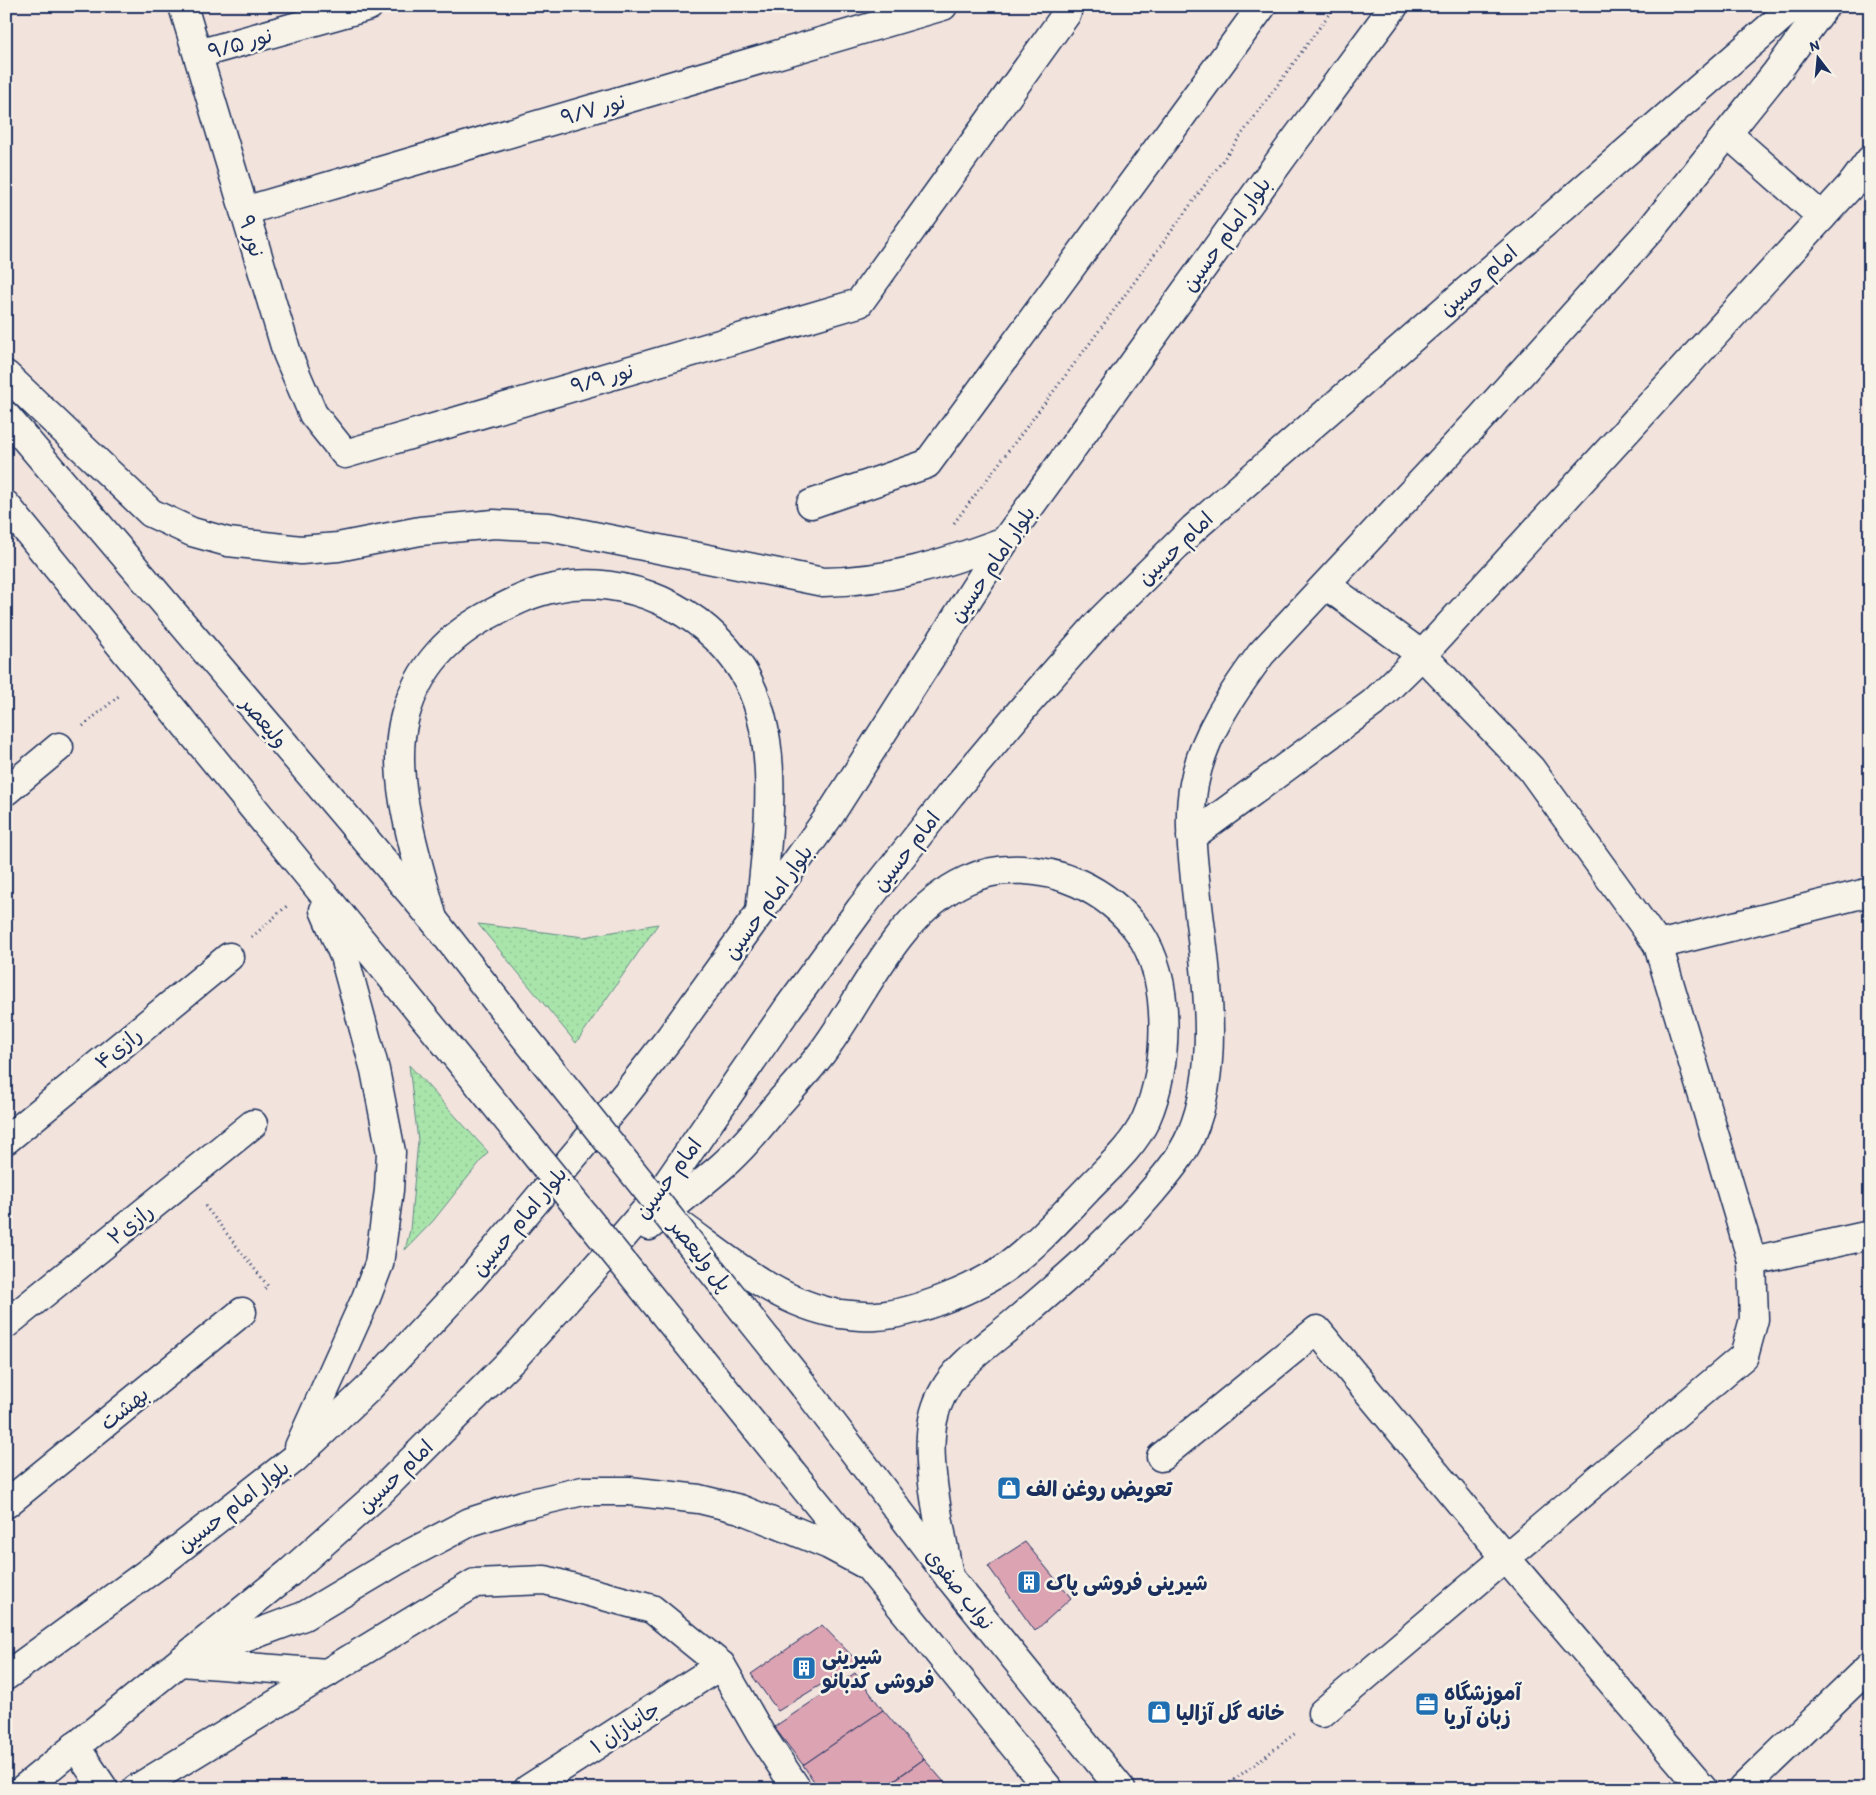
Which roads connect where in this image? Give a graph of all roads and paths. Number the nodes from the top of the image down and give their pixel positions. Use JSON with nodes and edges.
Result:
{"nodes":[{"id":1,"x":183,"y":6,"type":"edge"},
{"id":2,"x":369,"y":6,"type":"edge"},
{"id":3,"x":943,"y":6,"type":"edge"},
{"id":4,"x":1068,"y":6,"type":"edge"},
{"id":5,"x":1262,"y":6,"type":"edge"},
{"id":6,"x":1335,"y":6,"type":"edge"},
{"id":7,"x":1394,"y":6,"type":"edge"},
{"id":8,"x":1794,"y":6,"type":"edge"},
{"id":9,"x":1825,"y":6,"type":"edge"},
{"id":10,"x":198,"y":54,"type":"junction"},
{"id":11,"x":1728,"y":134,"type":"junction"},
{"id":12,"x":1870,"y":160,"type":"edge"},
{"id":13,"x":244,"y":211,"type":"junction"},
{"id":14,"x":1822,"y":218,"type":"junction"},
{"id":15,"x":6,"y":375,"type":"edge"},
{"id":16,"x":6,"y":416,"type":"edge"},
{"id":17,"x":345,"y":454,"type":"joint"},
{"id":18,"x":811,"y":504,"type":"dead end"},
{"id":19,"x":6,"y":505,"type":"edge"},
{"id":20,"x":953,"y":524,"type":"dead end"},
{"id":21,"x":1005,"y":541,"type":"junction"},
{"id":22,"x":1326,"y":585,"type":"junction"},
{"id":23,"x":1422,"y":655,"type":"junction"},
{"id":24,"x":144,"y":675,"type":"junction"},
{"id":25,"x":59,"y":747,"type":"joint"},
{"id":26,"x":6,"y":791,"type":"edge"},
{"id":27,"x":1191,"y":837,"type":"junction"},
{"id":28,"x":313,"y":883,"type":"junction"},
{"id":29,"x":1870,"y":892,"type":"edge"},
{"id":30,"x":760,"y":912,"type":"junction"},
{"id":31,"x":433,"y":919,"type":"junction"},
{"id":32,"x":1658,"y":945,"type":"junction"},
{"id":33,"x":229,"y":957,"type":"joint"},
{"id":34,"x":520,"y":1031,"type":"joint"},
{"id":35,"x":253,"y":1124,"type":"dead end"},
{"id":36,"x":6,"y":1140,"type":"edge"},
{"id":37,"x":184,"y":1180,"type":"junction"},
{"id":38,"x":672,"y":1219,"type":"junction"},
{"id":39,"x":1870,"y":1235,"type":"edge"},
{"id":40,"x":1752,"y":1261,"type":"junction"},
{"id":41,"x":590,"y":1274,"type":"junction"},
{"id":42,"x":242,"y":1312,"type":"joint"},
{"id":43,"x":6,"y":1324,"type":"edge"},
{"id":44,"x":804,"y":1386,"type":"joint"},
{"id":45,"x":1161,"y":1457,"type":"dead end"},
{"id":46,"x":294,"y":1459,"type":"junction"},
{"id":47,"x":6,"y":1504,"type":"edge"},
{"id":48,"x":1505,"y":1557,"type":"junction"},
{"id":49,"x":868,"y":1566,"type":"junction"},
{"id":50,"x":949,"y":1577,"type":"junction"},
{"id":51,"x":181,"y":1662,"type":"junction"},
{"id":52,"x":721,"y":1666,"type":"junction"},
{"id":53,"x":1870,"y":1666,"type":"edge"},
{"id":54,"x":327,"y":1673,"type":"junction"},
{"id":55,"x":6,"y":1676,"type":"edge"},
{"id":56,"x":1322,"y":1713,"type":"joint"},
{"id":57,"x":75,"y":1746,"type":"junction"},
{"id":58,"x":1689,"y":1784,"type":"edge"},
{"id":59,"x":23,"y":1789,"type":"edge"},
{"id":60,"x":104,"y":1789,"type":"edge"},
{"id":61,"x":136,"y":1789,"type":"edge"},
{"id":62,"x":528,"y":1789,"type":"edge"},
{"id":63,"x":796,"y":1789,"type":"edge"},
{"id":64,"x":1049,"y":1789,"type":"edge"},
{"id":65,"x":1121,"y":1789,"type":"edge"},
{"id":66,"x":1222,"y":1789,"type":"edge"},
{"id":67,"x":1742,"y":1789,"type":"edge"}],
"edges":[{"from":1,"to":10,"type":"main road","name":"نور ۹"},
{"from":2,"to":10,"type":"main road","name":"نور ۹/۵"},
{"from":3,"to":13,"type":"main road","name":"نور ۹/۷"},
{"from":4,"to":17,"type":"main road","name":"نور ۹/۹"},
{"from":5,"to":18,"type":"main road"},
{"from":6,"to":20,"type":"path"},
{"from":7,"to":21,"type":"main road","name":"بلوار امام حسین"},
{"from":8,"to":41,"type":"main road","name":"امام حسین"},
{"from":9,"to":11,"type":"main road"},
{"from":10,"to":13,"type":"main road","name":"نور ۹"},
{"from":11,"to":14,"type":"main road"},
{"from":11,"to":22,"type":"main road"},
{"from":12,"to":14,"type":"main road"},
{"from":13,"to":17,"type":"main road","name":"نور ۹"},
{"from":14,"to":23,"type":"main road"},
{"from":15,"to":21,"type":"main road"},
{"from":16,"to":31,"type":"main road","name":"ولیعصر"},
{"from":19,"to":24,"type":"main road"},
{"from":21,"to":30,"type":"main road","name":"بلوار امام حسین"},
{"from":22,"to":23,"type":"main road"},
{"from":22,"to":27,"type":"main road"},
{"from":23,"to":27,"type":"main road"},
{"from":23,"to":32,"type":"main road"},
{"from":24,"to":25,"type":"path"},
{"from":24,"to":28,"type":"main road"},
{"from":25,"to":26,"type":"main road"},
{"from":27,"to":50,"type":"main road"},
{"from":28,"to":33,"type":"path"},
{"from":28,"to":46,"type":"main road"},
{"from":28,"to":49,"type":"main road","bridge":true},
{"from":29,"to":32,"type":"main road"},
{"from":30,"to":31,"type":"main road"},
{"from":30,"to":46,"type":"main road","name":"بلوار امام حسین"},
{"from":31,"to":34,"type":"main road","name":"ولیعصر"},
{"from":32,"to":40,"type":"main road"},
{"from":33,"to":36,"type":"main road","name":"رازی۴"},
{"from":34,"to":38,"type":"main road","name":"پل ولیعصر","bridge":true},
{"from":35,"to":37,"type":"main road","name":"رازی۲"},
{"from":37,"to":42,"type":"path"},
{"from":37,"to":43,"type":"main road","name":"رازی۲"},
{"from":38,"to":41,"type":"main road"},
{"from":38,"to":44,"type":"main road","name":"پل ولیعصر","bridge":true},
{"from":39,"to":40,"type":"main road"},
{"from":40,"to":48,"type":"main road"},
{"from":41,"to":51,"type":"main road","name":"امام حسین"},
{"from":42,"to":47,"type":"main road","name":"بهشت"},
{"from":44,"to":50,"type":"main road","name":"نواب صفوی"},
{"from":45,"to":48,"type":"main road"},
{"from":46,"to":55,"type":"main road","name":"بلوار امام حسین"},
{"from":48,"to":56,"type":"main road"},
{"from":48,"to":58,"type":"main road"},
{"from":49,"to":51,"type":"main road"},
{"from":49,"to":64,"type":"main road"},
{"from":50,"to":65,"type":"main road","name":"نواب صفوی"},
{"from":51,"to":54,"type":"main road"},
{"from":51,"to":57,"type":"main road","name":"امام حسین"},
{"from":52,"to":54,"type":"main road"},
{"from":52,"to":62,"type":"main road","name":"جانبازان ۱"},
{"from":52,"to":63,"type":"main road"},
{"from":53,"to":67,"type":"main road"},
{"from":54,"to":61,"type":"main road"},
{"from":56,"to":66,"type":"path"},
{"from":57,"to":59,"type":"main road"},
{"from":57,"to":60,"type":"main road"}]}
